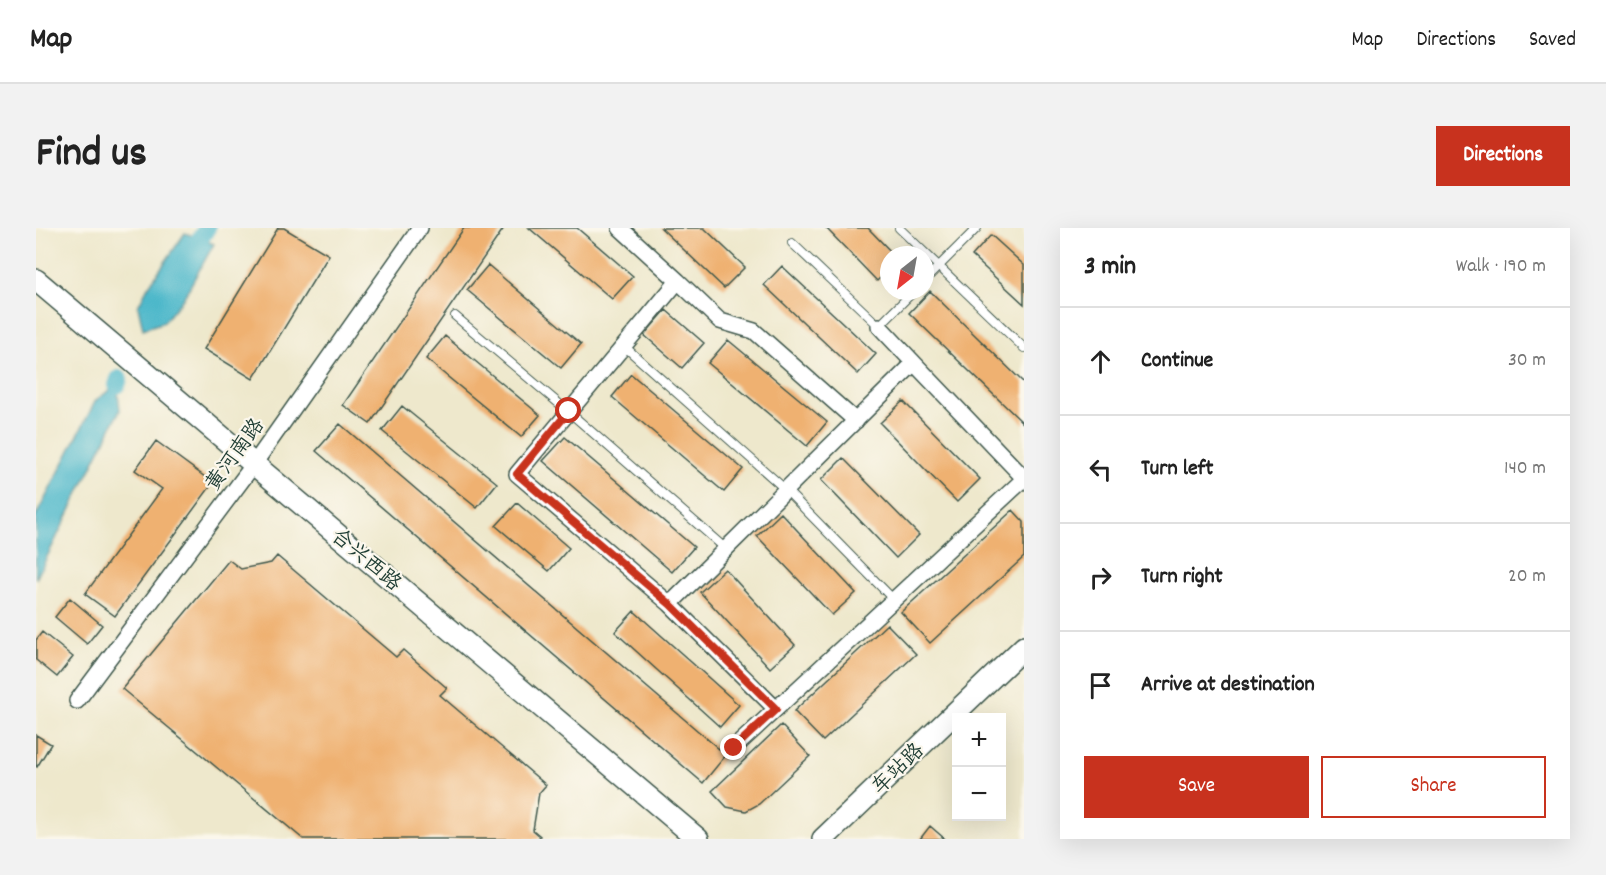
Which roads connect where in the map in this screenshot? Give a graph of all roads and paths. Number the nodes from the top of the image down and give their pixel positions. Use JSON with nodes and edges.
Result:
{"nodes":[{"id":1,"x":420,"y":228,"type":"edge"},
{"id":2,"x":621,"y":228,"type":"edge"},
{"id":3,"x":899,"y":228,"type":"edge"},
{"id":4,"x":976,"y":228,"type":"edge"},
{"id":5,"x":792,"y":243,"type":"dead end"},
{"id":6,"x":939,"y":266,"type":"junction"},
{"id":7,"x":934,"y":271,"type":"edge"},
{"id":8,"x":36,"y":280,"type":"edge"},
{"id":9,"x":678,"y":281,"type":"junction"},
{"id":10,"x":905,"y":300,"type":"edge"},
{"id":11,"x":454,"y":316,"type":"dead end"},
{"id":12,"x":879,"y":326,"type":"junction"},
{"id":13,"x":624,"y":345,"type":"junction"},
{"id":14,"x":1024,"y":348,"type":"edge"},
{"id":15,"x":914,"y":363,"type":"junction"},
{"id":16,"x":569,"y":411,"type":"junction"},
{"id":17,"x":855,"y":421,"type":"junction"},
{"id":18,"x":254,"y":464,"type":"junction"},
{"id":19,"x":1024,"y":478,"type":"edge"},
{"id":20,"x":786,"y":490,"type":"junction"},
{"id":21,"x":726,"y":549,"type":"junction"},
{"id":22,"x":894,"y":600,"type":"junction"},
{"id":23,"x":670,"y":604,"type":"junction"},
{"id":24,"x":1024,"y":647,"type":"edge"},
{"id":25,"x":77,"y":701,"type":"dead end"},
{"id":26,"x":776,"y":709,"type":"junction"},
{"id":27,"x":734,"y":748,"type":"dead end"},
{"id":28,"x":698,"y":839,"type":"edge"},
{"id":29,"x":823,"y":839,"type":"edge"}],
"edges":[{"from":1,"to":18,"type":"street","name":"黄河南路"},
{"from":2,"to":9,"type":"street"},
{"from":3,"to":6,"type":"lane"},
{"from":4,"to":6,"type":"lane"},
{"from":5,"to":12,"type":"lane"},
{"from":6,"to":7,"type":"lane"},
{"from":6,"to":14,"type":"lane"},
{"from":8,"to":18,"type":"street","name":"合兴西路"},
{"from":9,"to":13,"type":"street"},
{"from":9,"to":17,"type":"street"},
{"from":10,"to":12,"type":"lane"},
{"from":11,"to":16,"type":"lane"},
{"from":12,"to":15,"type":"street"},
{"from":13,"to":16,"type":"street"},
{"from":13,"to":20,"type":"lane"},
{"from":15,"to":17,"type":"street"},
{"from":15,"to":19,"type":"street"},
{"from":16,"to":21,"type":"lane"},
{"from":16,"to":23,"type":"street"},
{"from":17,"to":20,"type":"street"},
{"from":18,"to":25,"type":"street","name":"黄河南路"},
{"from":18,"to":28,"type":"street","name":"合兴西路"},
{"from":19,"to":22,"type":"street"},
{"from":20,"to":21,"type":"street"},
{"from":20,"to":22,"type":"lane"},
{"from":21,"to":23,"type":"street"},
{"from":22,"to":26,"type":"street"},
{"from":23,"to":26,"type":"street"},
{"from":24,"to":29,"type":"street","name":"车站路"},
{"from":26,"to":27,"type":"street"}]}
